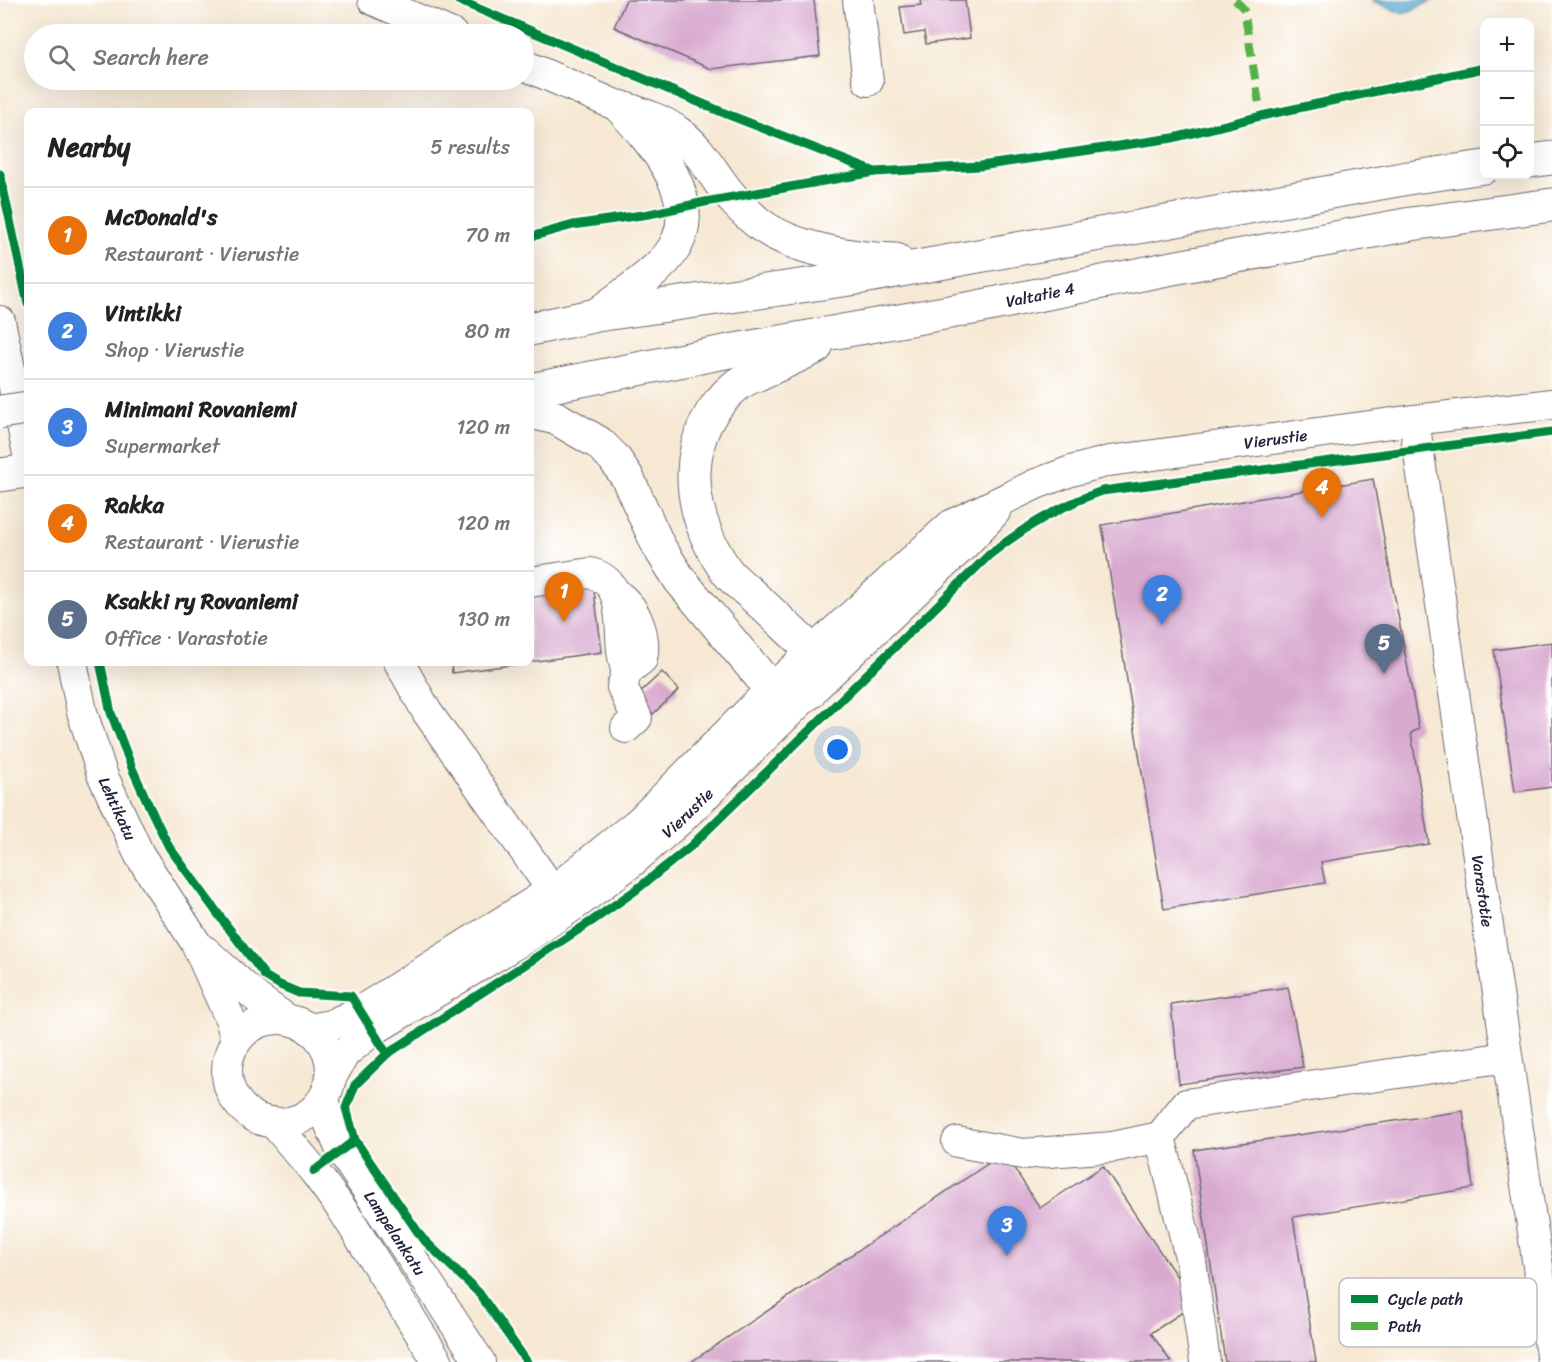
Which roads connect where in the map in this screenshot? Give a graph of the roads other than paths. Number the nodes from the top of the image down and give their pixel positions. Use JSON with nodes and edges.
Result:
{"nodes":[{"id":1,"x":373,"y":0,"type":"edge"},
{"id":2,"x":858,"y":0,"type":"edge"},
{"id":3,"x":429,"y":24,"type":"edge"},
{"id":4,"x":534,"y":69,"type":"edge"},
{"id":5,"x":868,"y":81,"type":"dead end"},
{"id":6,"x":620,"y":107,"type":"junction"},
{"id":7,"x":1552,"y":158,"type":"edge"},
{"id":8,"x":1534,"y":160,"type":"edge"},
{"id":9,"x":1480,"y":168,"type":"edge"},
{"id":10,"x":1552,"y":205,"type":"edge"},
{"id":11,"x":949,"y":261,"type":"junction"},
{"id":12,"x":597,"y":315,"type":"junction"},
{"id":13,"x":0,"y":321,"type":"edge"},
{"id":14,"x":534,"y":328,"type":"edge"},
{"id":15,"x":856,"y":329,"type":"junction"},
{"id":16,"x":534,"y":389,"type":"edge"},
{"id":17,"x":1552,"y":404,"type":"edge"},
{"id":18,"x":24,"y":409,"type":"edge"},
{"id":19,"x":0,"y":412,"type":"edge"},
{"id":20,"x":534,"y":413,"type":"edge"},
{"id":21,"x":1414,"y":420,"type":"junction"},
{"id":22,"x":24,"y":435,"type":"edge"},
{"id":23,"x":24,"y":472,"type":"edge"},
{"id":24,"x":0,"y":475,"type":"edge"},
{"id":25,"x":1008,"y":499,"type":"junction"},
{"id":26,"x":534,"y":581,"type":"edge"},
{"id":27,"x":812,"y":651,"type":"junction"},
{"id":28,"x":73,"y":666,"type":"edge"},
{"id":29,"x":401,"y":666,"type":"edge"},
{"id":30,"x":771,"y":689,"type":"junction"},
{"id":31,"x":809,"y":693,"type":"junction"},
{"id":32,"x":626,"y":728,"type":"dead end"},
{"id":33,"x":552,"y":890,"type":"junction"},
{"id":34,"x":196,"y":943,"type":"junction"},
{"id":35,"x":298,"y":1024,"type":"junction"},
{"id":36,"x":236,"y":1042,"type":"junction"},
{"id":37,"x":1507,"y":1057,"type":"junction"},
{"id":38,"x":327,"y":1088,"type":"junction"},
{"id":39,"x":273,"y":1122,"type":"junction"},
{"id":40,"x":1160,"y":1137,"type":"junction"},
{"id":41,"x":957,"y":1142,"type":"dead end"},
{"id":42,"x":438,"y":1362,"type":"edge"},
{"id":43,"x":480,"y":1362,"type":"edge"},
{"id":44,"x":1204,"y":1362,"type":"edge"},
{"id":45,"x":1552,"y":1362,"type":"edge"}],
"edges":[{"from":1,"to":3,"type":"street"},
{"from":2,"to":5,"type":"street"},
{"from":4,"to":6,"type":"street"},
{"from":6,"to":11,"type":"highway"},
{"from":6,"to":12,"type":"highway"},
{"from":7,"to":8,"type":"highway"},
{"from":9,"to":11,"type":"highway"},
{"from":10,"to":15,"type":"highway","name":"Valtatie 4"},
{"from":11,"to":12,"type":"highway"},
{"from":12,"to":14,"type":"highway"},
{"from":13,"to":22,"type":"street"},
{"from":15,"to":16,"type":"highway","name":"Valtatie 4"},
{"from":15,"to":27,"type":"highway"},
{"from":17,"to":21,"type":"street","name":"Vierustie"},
{"from":18,"to":19,"type":"highway","bridge":true},
{"from":20,"to":30,"type":"highway"},
{"from":21,"to":25,"type":"street","name":"Vierustie"},
{"from":21,"to":37,"type":"street","name":"Varastotie"},
{"from":23,"to":24,"type":"highway"},
{"from":25,"to":27,"type":"street","name":"Vierustie"},
{"from":25,"to":31,"type":"street","name":"Vierustie"},
{"from":26,"to":32,"type":"street"},
{"from":27,"to":30,"type":"street","name":"Vierustie"},
{"from":27,"to":31,"type":"highway"},
{"from":28,"to":34,"type":"street","name":"Lehtikatu"},
{"from":29,"to":33,"type":"street"},
{"from":30,"to":31,"type":"highway"},
{"from":30,"to":33,"type":"street","name":"Vierustie"},
{"from":31,"to":38,"type":"street","name":"Vierustie"},
{"from":33,"to":35,"type":"street","name":"Vierustie"},
{"from":34,"to":35,"type":"street","name":"Lehtikatu"},
{"from":34,"to":36,"type":"street","name":"Lehtikatu"},
{"from":35,"to":36,"type":"street"},
{"from":35,"to":38,"type":"street"},
{"from":36,"to":39,"type":"street"},
{"from":37,"to":40,"type":"street"},
{"from":37,"to":45,"type":"street","name":"Varastotie"},
{"from":38,"to":39,"type":"street"},
{"from":38,"to":43,"type":"street","name":"Lampelankatu"},
{"from":39,"to":42,"type":"street","name":"Lampelankatu"},
{"from":40,"to":41,"type":"street"},
{"from":40,"to":44,"type":"street"}]}
